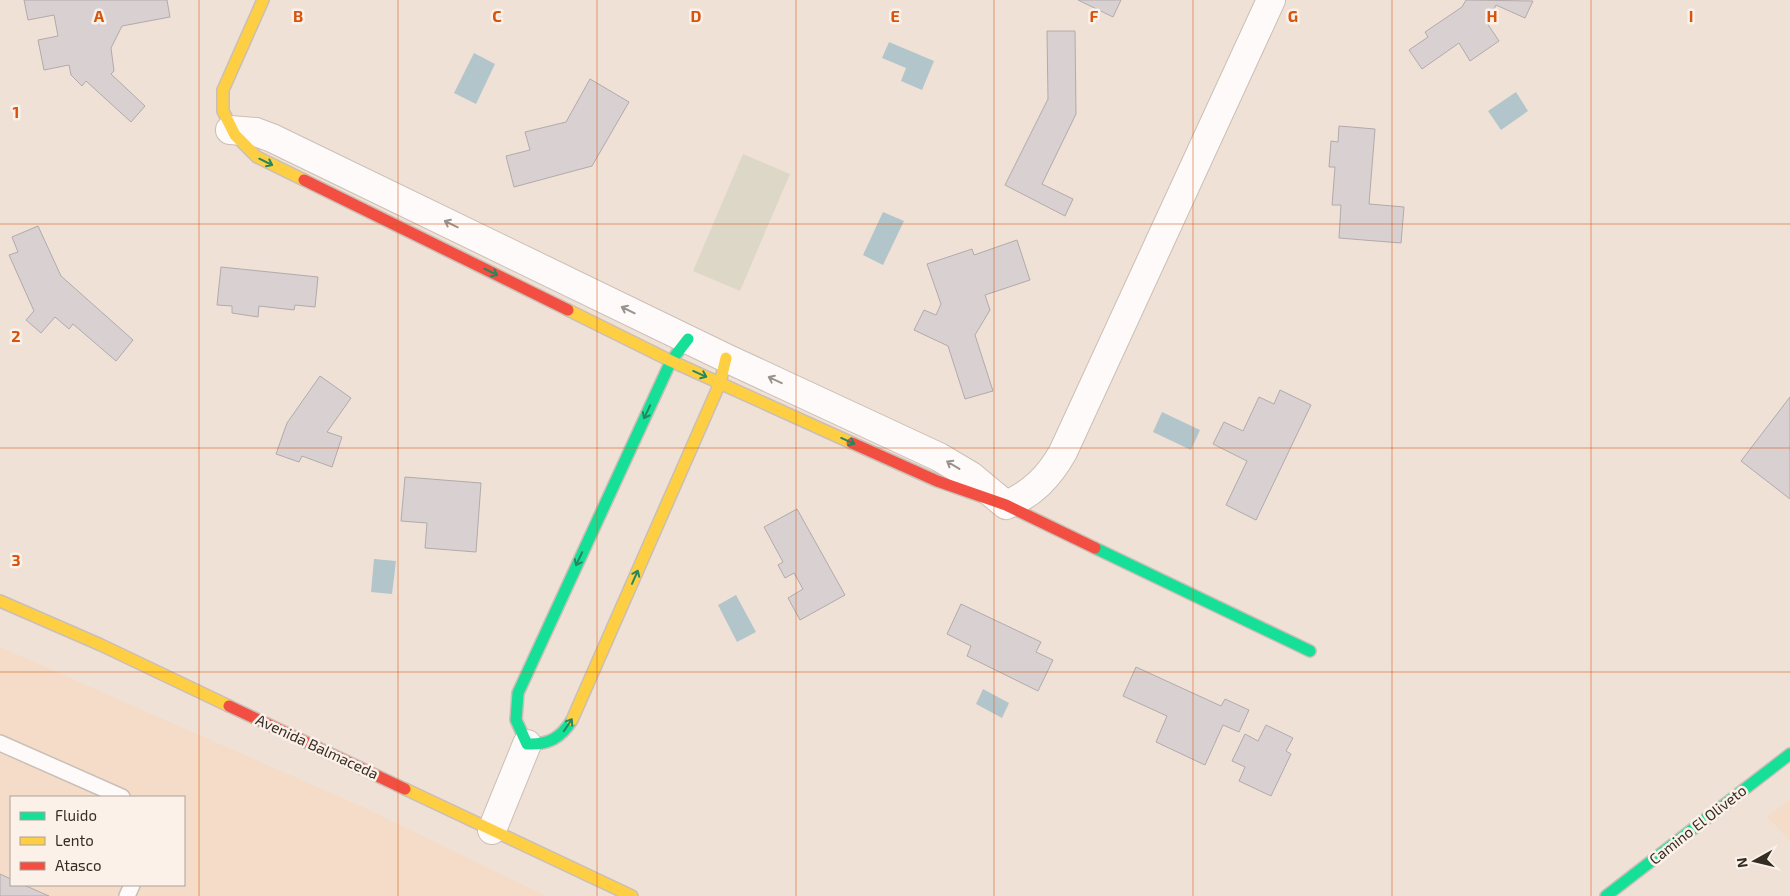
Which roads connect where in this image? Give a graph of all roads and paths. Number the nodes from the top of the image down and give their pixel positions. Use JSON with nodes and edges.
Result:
{"nodes":[{"id":1,"x":263,"y":0,"type":"edge"},
{"id":2,"x":1271,"y":0,"type":"edge"},
{"id":3,"x":230,"y":130,"type":"joint"},
{"id":4,"x":474,"y":250,"type":"junction"},
{"id":5,"x":603,"y":298,"type":"junction"},
{"id":6,"x":592,"y":322,"type":"junction"},
{"id":7,"x":688,"y":339,"type":"junction"},
{"id":8,"x":670,"y":361,"type":"junction"},
{"id":9,"x":723,"y":370,"type":"junction"},
{"id":10,"x":1006,"y":505,"type":"junction"},
{"id":11,"x":0,"y":601,"type":"edge"},
{"id":12,"x":1310,"y":651,"type":"dead end"},
{"id":13,"x":0,"y":743,"type":"edge"},
{"id":14,"x":527,"y":744,"type":"junction"},
{"id":15,"x":1790,"y":754,"type":"edge"},
{"id":16,"x":120,"y":796,"type":"edge"},
{"id":17,"x":492,"y":830,"type":"junction"},
{"id":18,"x":632,"y":896,"type":"edge"},
{"id":19,"x":1606,"y":896,"type":"edge"}],
"edges":[{"from":1,"to":3,"type":"street"},
{"from":2,"to":10,"type":"street"},
{"from":3,"to":4,"type":"street"},
{"from":4,"to":5,"type":"street"},
{"from":4,"to":6,"type":"street","one_way":true},
{"from":5,"to":6,"type":"street"},
{"from":7,"to":5,"type":"street","one_way":true},
{"from":6,"to":8,"type":"street"},
{"from":7,"to":8,"type":"street"},
{"from":7,"to":9,"type":"street"},
{"from":8,"to":9,"type":"street","one_way":true},
{"from":8,"to":14,"type":"street","one_way":true},
{"from":9,"to":10,"type":"street"},
{"from":14,"to":9,"type":"street","one_way":true},
{"from":10,"to":12,"type":"street"},
{"from":11,"to":17,"type":"street","name":"Avenida Balmaceda"},
{"from":13,"to":16,"type":"lane"},
{"from":14,"to":17,"type":"street"},
{"from":15,"to":19,"type":"street","name":"Camino El Oliveto"},
{"from":17,"to":18,"type":"street","name":"Avenida Balmaceda"}]}
